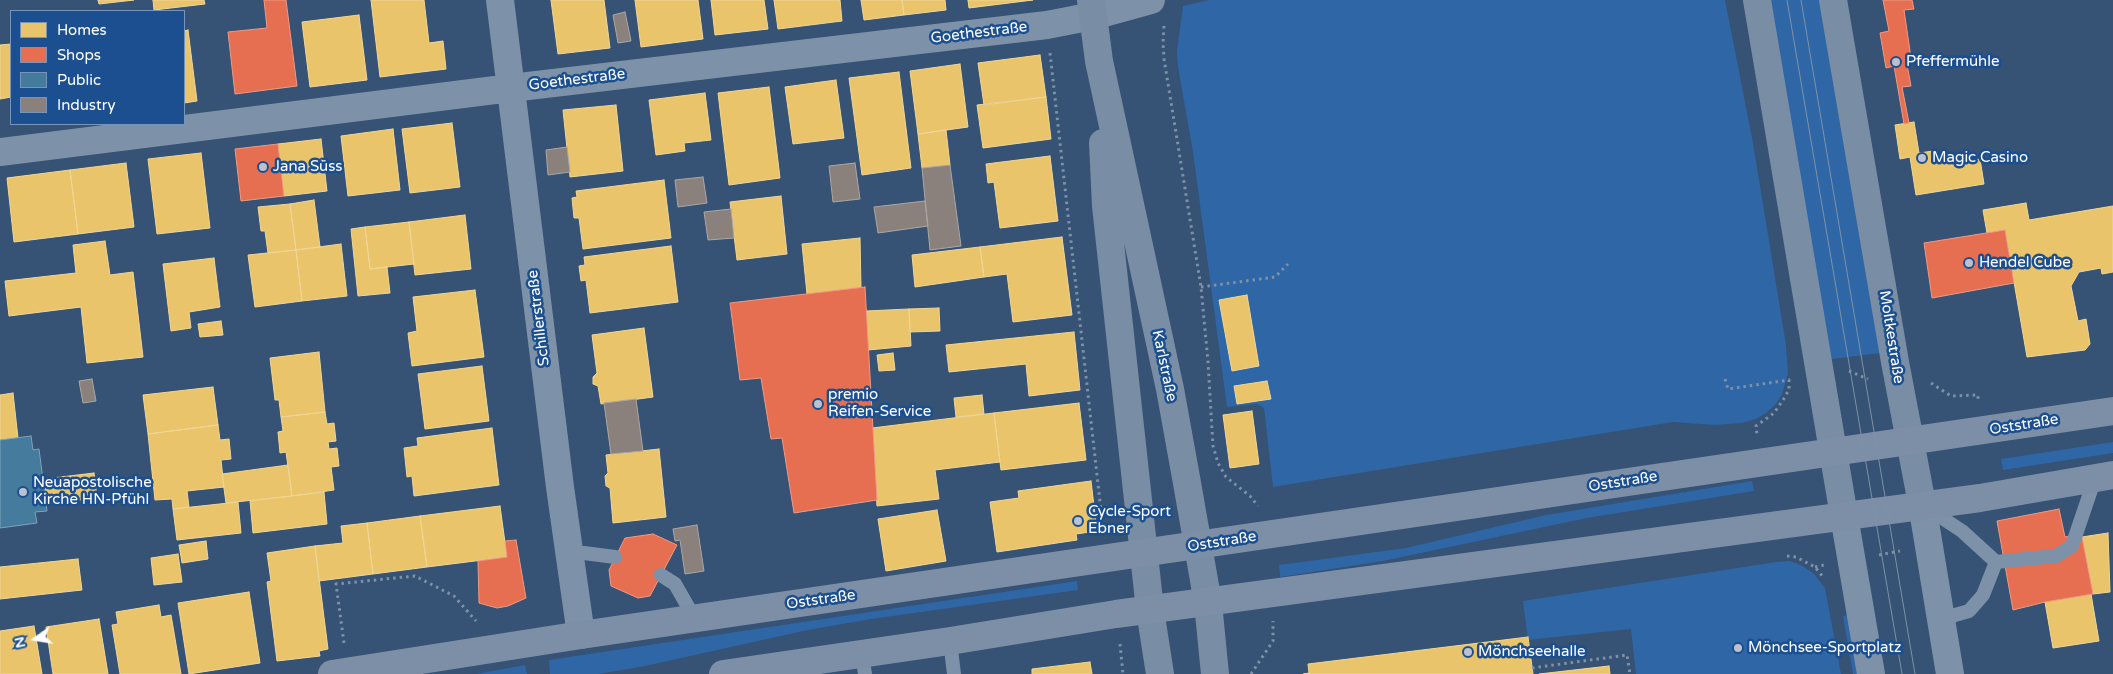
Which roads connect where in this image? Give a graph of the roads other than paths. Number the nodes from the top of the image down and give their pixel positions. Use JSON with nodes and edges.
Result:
{"nodes":[{"id":1,"x":500,"y":0,"type":"edge"},
{"id":2,"x":1757,"y":0,"type":"edge"},
{"id":3,"x":1832,"y":0,"type":"edge"},
{"id":4,"x":1092,"y":8,"type":"edge"},
{"id":5,"x":1158,"y":9,"type":"edge"},
{"id":6,"x":1099,"y":61,"type":"junction"},
{"id":7,"x":511,"y":88,"type":"junction"},
{"id":8,"x":0,"y":152,"type":"edge"},
{"id":9,"x":2113,"y":411,"type":"edge"},
{"id":10,"x":1910,"y":442,"type":"junction"},
{"id":11,"x":1833,"y":452,"type":"junction"},
{"id":12,"x":2104,"y":476,"type":"edge"},
{"id":13,"x":1922,"y":504,"type":"junction"},
{"id":14,"x":1844,"y":516,"type":"junction"},
{"id":15,"x":1198,"y":545,"type":"junction"},
{"id":16,"x":1144,"y":553,"type":"junction"},
{"id":17,"x":568,"y":554,"type":"junction"},
{"id":18,"x":615,"y":558,"type":"dead end"},
{"id":19,"x":1996,"y":562,"type":"junction"},
{"id":20,"x":661,"y":575,"type":"dead end"},
{"id":21,"x":1208,"y":603,"type":"junction"},
{"id":22,"x":1150,"y":610,"type":"junction"},
{"id":23,"x":1941,"y":618,"type":"junction"},
{"id":24,"x":695,"y":619,"type":"junction"},
{"id":25,"x":581,"y":635,"type":"junction"},
{"id":26,"x":950,"y":641,"type":"junction"},
{"id":27,"x":863,"y":664,"type":"edge"},
{"id":28,"x":340,"y":673,"type":"edge"},
{"id":29,"x":723,"y":674,"type":"edge"},
{"id":30,"x":954,"y":674,"type":"edge"},
{"id":31,"x":1160,"y":674,"type":"edge"},
{"id":32,"x":1216,"y":674,"type":"edge"},
{"id":33,"x":1871,"y":674,"type":"edge"},
{"id":34,"x":1950,"y":674,"type":"edge"}],
"edges":[{"from":1,"to":7,"type":"street","name":"Schillerstraße"},
{"from":2,"to":11,"type":"street"},
{"from":3,"to":10,"type":"street","name":"Moltkestraße"},
{"from":4,"to":5,"type":"street","name":"Goethestraße"},
{"from":4,"to":6,"type":"street","name":"Karlstraße"},
{"from":4,"to":7,"type":"street","name":"Goethestraße"},
{"from":6,"to":15,"type":"street","name":"Karlstraße"},
{"from":6,"to":16,"type":"street","name":"Karlstraße"},
{"from":7,"to":8,"type":"street","name":"Goethestraße"},
{"from":7,"to":17,"type":"street","name":"Schillerstraße"},
{"from":9,"to":10,"type":"main road","name":"Oststraße"},
{"from":10,"to":11,"type":"main road","name":"Oststraße"},
{"from":10,"to":13,"type":"street","name":"Moltkestraße"},
{"from":11,"to":14,"type":"street"},
{"from":11,"to":15,"type":"main road","name":"Oststraße"},
{"from":12,"to":13,"type":"main road"},
{"from":12,"to":19,"type":"lane"},
{"from":13,"to":14,"type":"main road"},
{"from":13,"to":19,"type":"lane"},
{"from":13,"to":23,"type":"street","name":"Moltkestraße"},
{"from":14,"to":21,"type":"main road"},
{"from":14,"to":33,"type":"street"},
{"from":15,"to":16,"type":"main road","name":"Oststraße"},
{"from":15,"to":21,"type":"street","name":"Karlstraße"},
{"from":16,"to":22,"type":"street","name":"Karlstraße"},
{"from":16,"to":24,"type":"main road","name":"Oststraße"},
{"from":17,"to":18,"type":"lane"},
{"from":17,"to":25,"type":"street","name":"Schillerstraße"},
{"from":19,"to":23,"type":"lane"},
{"from":20,"to":24,"type":"lane"},
{"from":21,"to":22,"type":"main road"},
{"from":21,"to":32,"type":"street","name":"Karlstraße"},
{"from":22,"to":26,"type":"main road"},
{"from":22,"to":31,"type":"street","name":"Karlstraße"},
{"from":23,"to":34,"type":"street","name":"Moltkestraße"},
{"from":24,"to":25,"type":"main road","name":"Oststraße"},
{"from":25,"to":28,"type":"main road","name":"Oststraße"},
{"from":26,"to":27,"type":"main road"},
{"from":26,"to":30,"type":"lane"},
{"from":27,"to":29,"type":"main road"}]}
